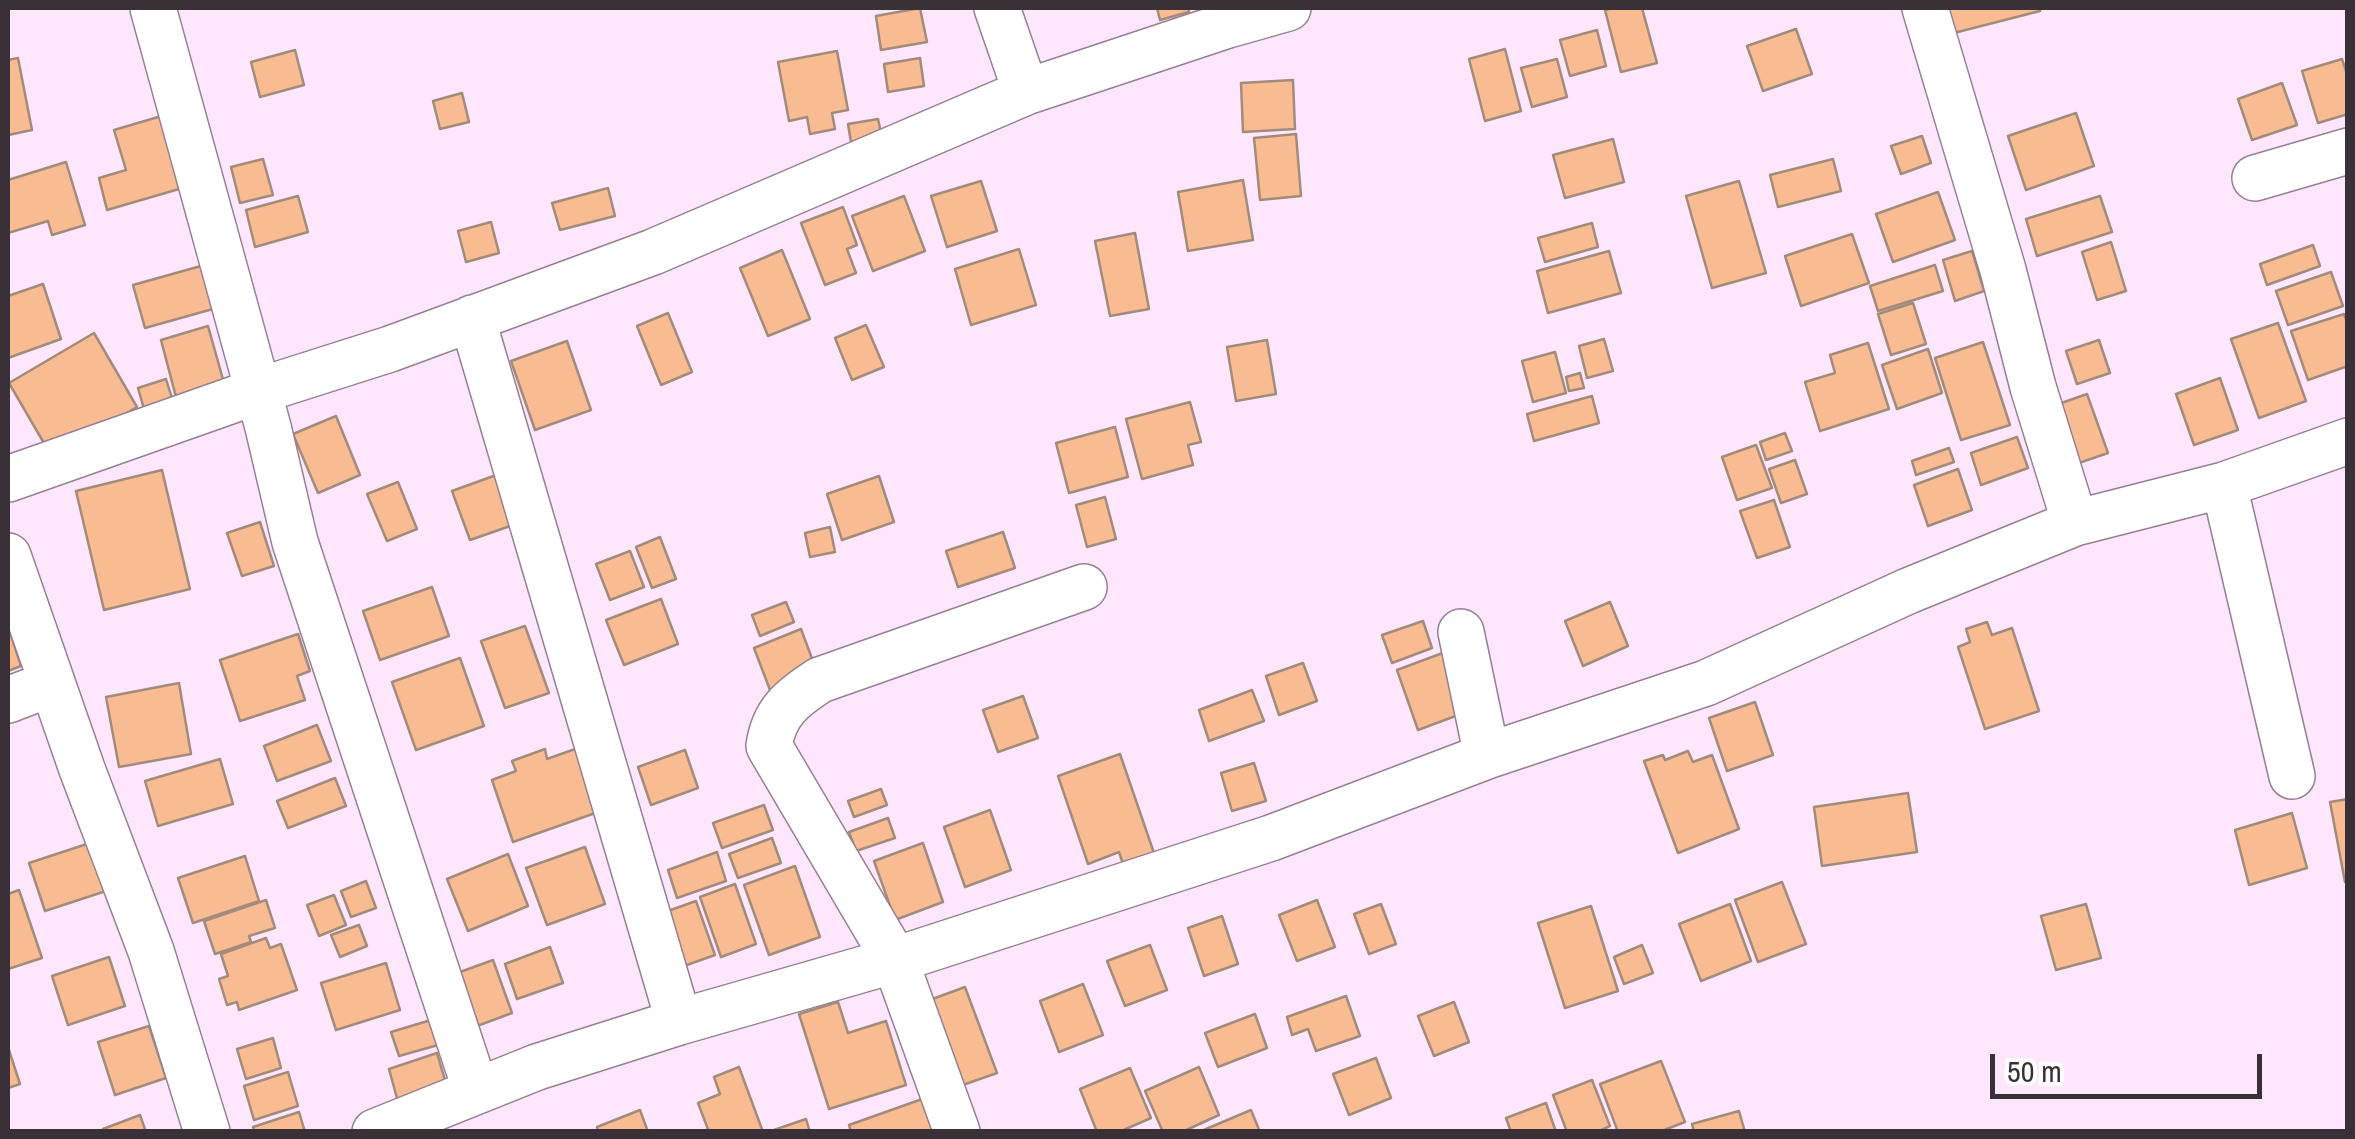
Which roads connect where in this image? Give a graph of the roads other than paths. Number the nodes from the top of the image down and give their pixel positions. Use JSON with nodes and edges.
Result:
{"nodes":[{"id":1,"x":153,"y":8,"type":"edge"},
{"id":2,"x":998,"y":8,"type":"edge"},
{"id":3,"x":1288,"y":8,"type":"edge"},
{"id":4,"x":1925,"y":8,"type":"edge"},
{"id":5,"x":1225,"y":16,"type":"edge"},
{"id":6,"x":1026,"y":92,"type":"junction"},
{"id":7,"x":2348,"y":151,"type":"edge"},
{"id":8,"x":2255,"y":178,"type":"dead end"},
{"id":9,"x":472,"y":318,"type":"junction"},
{"id":10,"x":258,"y":391,"type":"junction"},
{"id":11,"x":2348,"y":441,"type":"edge"},
{"id":12,"x":8,"y":479,"type":"edge"},
{"id":13,"x":2224,"y":484,"type":"junction"},
{"id":14,"x":2076,"y":523,"type":"junction"},
{"id":15,"x":8,"y":556,"type":"edge"},
{"id":16,"x":1084,"y":587,"type":"dead end"},
{"id":17,"x":1461,"y":632,"type":"dead end"},
{"id":18,"x":52,"y":683,"type":"junction"},
{"id":19,"x":8,"y":700,"type":"edge"},
{"id":20,"x":1487,"y":756,"type":"junction"},
{"id":21,"x":2292,"y":776,"type":"dead end"},
{"id":22,"x":896,"y":960,"type":"junction"},
{"id":23,"x":679,"y":1022,"type":"junction"},
{"id":24,"x":476,"y":1091,"type":"junction"},
{"id":25,"x":206,"y":1132,"type":"edge"},
{"id":26,"x":375,"y":1132,"type":"edge"},
{"id":27,"x":956,"y":1132,"type":"edge"}],
"edges":[{"from":1,"to":10,"type":"street"},
{"from":2,"to":6,"type":"street"},
{"from":3,"to":5,"type":"street"},
{"from":4,"to":14,"type":"street"},
{"from":5,"to":6,"type":"street"},
{"from":6,"to":9,"type":"street"},
{"from":7,"to":8,"type":"street"},
{"from":9,"to":10,"type":"street"},
{"from":9,"to":23,"type":"street"},
{"from":10,"to":12,"type":"street"},
{"from":10,"to":24,"type":"street"},
{"from":11,"to":13,"type":"street"},
{"from":13,"to":14,"type":"street"},
{"from":13,"to":21,"type":"street"},
{"from":14,"to":20,"type":"street"},
{"from":15,"to":18,"type":"street"},
{"from":16,"to":22,"type":"street"},
{"from":17,"to":20,"type":"street"},
{"from":18,"to":19,"type":"street"},
{"from":18,"to":25,"type":"street"},
{"from":20,"to":22,"type":"street"},
{"from":22,"to":23,"type":"street"},
{"from":22,"to":27,"type":"street"},
{"from":23,"to":24,"type":"street"},
{"from":24,"to":26,"type":"street"}]}
